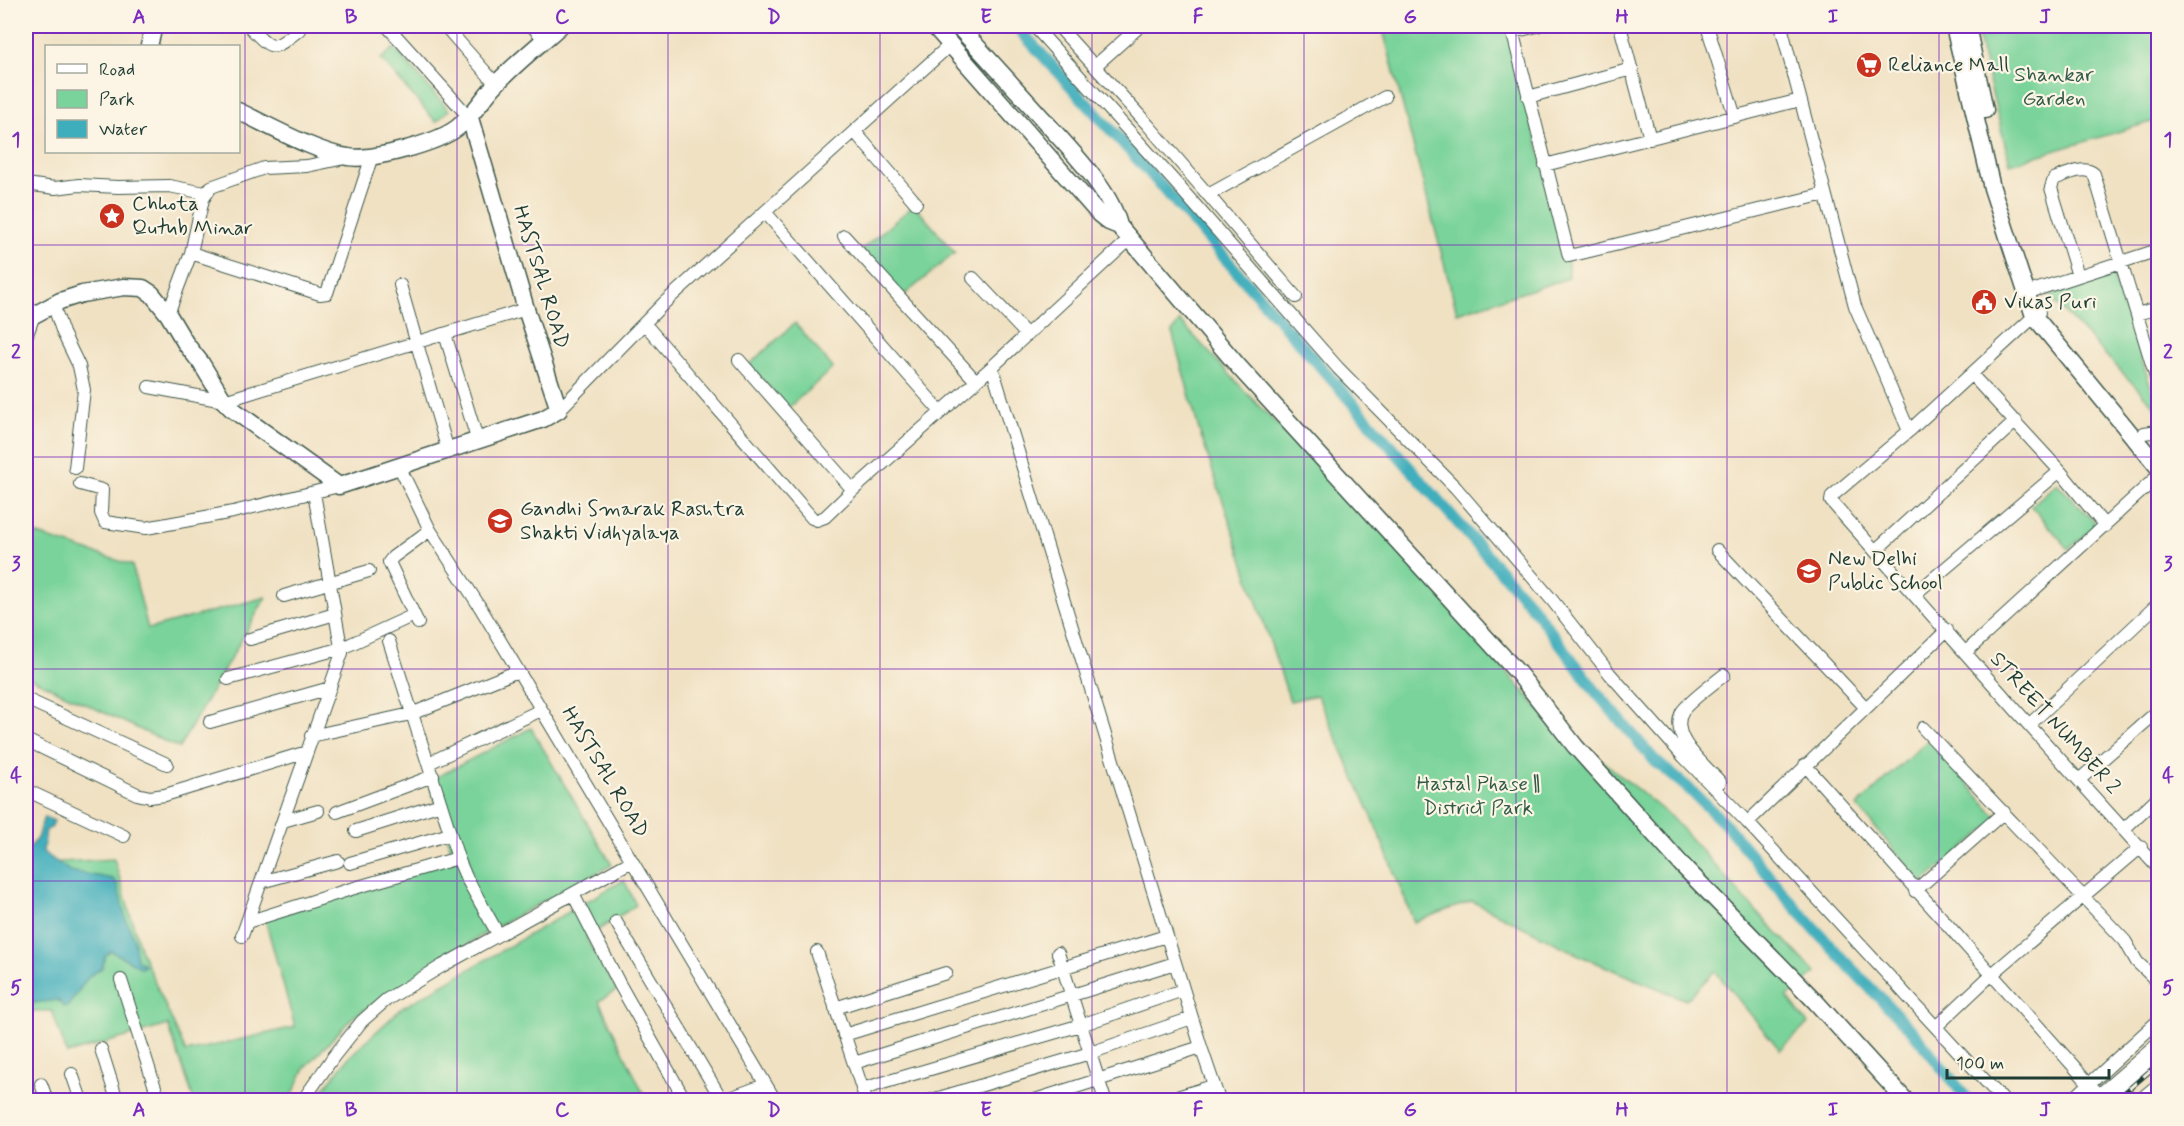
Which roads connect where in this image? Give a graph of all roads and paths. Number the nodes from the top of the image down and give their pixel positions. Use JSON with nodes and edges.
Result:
{"nodes":[{"id":1,"x":154,"y":26,"type":"edge"},
{"id":2,"x":249,"y":26,"type":"edge"},
{"id":3,"x":387,"y":26,"type":"edge"},
{"id":4,"x":446,"y":26,"type":"edge"},
{"id":5,"x":532,"y":26,"type":"edge"},
{"id":6,"x":560,"y":26,"type":"edge"},
{"id":7,"x":934,"y":26,"type":"edge"},
{"id":8,"x":958,"y":26,"type":"edge"},
{"id":9,"x":1034,"y":26,"type":"edge"},
{"id":10,"x":1058,"y":26,"type":"edge"},
{"id":11,"x":1140,"y":26,"type":"edge"},
{"id":12,"x":1537,"y":26,"type":"edge"},
{"id":13,"x":1620,"y":26,"type":"edge"},
{"id":14,"x":1707,"y":26,"type":"edge"},
{"id":15,"x":1781,"y":26,"type":"edge"},
{"id":16,"x":1954,"y":26,"type":"edge"},
{"id":17,"x":1967,"y":26,"type":"edge"},
{"id":18,"x":1511,"y":29,"type":"edge"},
{"id":19,"x":299,"y":30,"type":"dead end"},
{"id":20,"x":545,"y":39,"type":"junction"},
{"id":21,"x":951,"y":44,"type":"junction"},
{"id":22,"x":149,"y":45,"type":"edge"},
{"id":23,"x":1095,"y":66,"type":"junction"},
{"id":24,"x":1632,"y":69,"type":"junction"},
{"id":25,"x":496,"y":84,"type":"junction"},
{"id":26,"x":1528,"y":97,"type":"junction"},
{"id":27,"x":1384,"y":98,"type":"dead end"},
{"id":28,"x":1800,"y":100,"type":"junction"},
{"id":29,"x":240,"y":112,"type":"edge"},
{"id":30,"x":1735,"y":117,"type":"junction"},
{"id":31,"x":470,"y":118,"type":"junction"},
{"id":32,"x":855,"y":132,"type":"junction"},
{"id":33,"x":1650,"y":139,"type":"junction"},
{"id":34,"x":372,"y":156,"type":"junction"},
{"id":35,"x":349,"y":158,"type":"junction"},
{"id":36,"x":1545,"y":165,"type":"junction"},
{"id":37,"x":26,"y":184,"type":"edge"},
{"id":38,"x":206,"y":194,"type":"junction"},
{"id":39,"x":1825,"y":194,"type":"junction"},
{"id":40,"x":1208,"y":195,"type":"junction"},
{"id":41,"x":916,"y":203,"type":"dead end"},
{"id":42,"x":765,"y":212,"type":"junction"},
{"id":43,"x":1125,"y":232,"type":"junction"},
{"id":44,"x":844,"y":236,"type":"dead end"},
{"id":45,"x":2158,"y":250,"type":"edge"},
{"id":46,"x":191,"y":253,"type":"junction"},
{"id":47,"x":2121,"y":262,"type":"junction"},
{"id":48,"x":2078,"y":276,"type":"junction"},
{"id":49,"x":973,"y":278,"type":"dead end"},
{"id":50,"x":400,"y":285,"type":"dead end"},
{"id":51,"x":2030,"y":292,"type":"junction"},
{"id":52,"x":1296,"y":297,"type":"dead end"},
{"id":53,"x":53,"y":304,"type":"junction"},
{"id":54,"x":2158,"y":308,"type":"edge"},
{"id":55,"x":526,"y":309,"type":"junction"},
{"id":56,"x":168,"y":314,"type":"junction"},
{"id":57,"x":2036,"y":314,"type":"junction"},
{"id":58,"x":2137,"y":314,"type":"junction"},
{"id":59,"x":30,"y":315,"type":"edge"},
{"id":60,"x":645,"y":323,"type":"junction"},
{"id":61,"x":445,"y":334,"type":"junction"},
{"id":62,"x":1027,"y":335,"type":"junction"},
{"id":63,"x":26,"y":337,"type":"edge"},
{"id":64,"x":417,"y":342,"type":"junction"},
{"id":65,"x":738,"y":360,"type":"dead end"},
{"id":66,"x":992,"y":367,"type":"junction"},
{"id":67,"x":1971,"y":374,"type":"junction"},
{"id":68,"x":976,"y":381,"type":"junction"},
{"id":69,"x":2158,"y":384,"type":"edge"},
{"id":70,"x":149,"y":387,"type":"dead end"},
{"id":71,"x":224,"y":401,"type":"junction"},
{"id":72,"x":559,"y":410,"type":"junction"},
{"id":73,"x":941,"y":412,"type":"junction"},
{"id":74,"x":2016,"y":421,"type":"junction"},
{"id":75,"x":1909,"y":431,"type":"junction"},
{"id":76,"x":2151,"y":432,"type":"edge"},
{"id":77,"x":478,"y":442,"type":"junction"},
{"id":78,"x":2158,"y":449,"type":"edge"},
{"id":79,"x":448,"y":451,"type":"junction"},
{"id":80,"x":399,"y":466,"type":"junction"},
{"id":81,"x":2158,"y":467,"type":"edge"},
{"id":82,"x":75,"y":468,"type":"dead end"},
{"id":83,"x":2060,"y":471,"type":"junction"},
{"id":84,"x":2158,"y":476,"type":"edge"},
{"id":85,"x":80,"y":484,"type":"dead end"},
{"id":86,"x":339,"y":486,"type":"junction"},
{"id":87,"x":853,"y":490,"type":"junction"},
{"id":88,"x":314,"y":493,"type":"junction"},
{"id":89,"x":2104,"y":526,"type":"junction"},
{"id":90,"x":430,"y":530,"type":"junction"},
{"id":91,"x":1717,"y":550,"type":"dead end"},
{"id":92,"x":1875,"y":551,"type":"junction"},
{"id":93,"x":369,"y":571,"type":"dead end"},
{"id":94,"x":331,"y":583,"type":"junction"},
{"id":95,"x":1915,"y":594,"type":"junction"},
{"id":96,"x":284,"y":596,"type":"dead end"},
{"id":97,"x":2158,"y":604,"type":"edge"},
{"id":98,"x":335,"y":614,"type":"junction"},
{"id":99,"x":1947,"y":630,"type":"junction"},
{"id":100,"x":250,"y":639,"type":"dead end"},
{"id":101,"x":389,"y":641,"type":"dead end"},
{"id":102,"x":342,"y":648,"type":"junction"},
{"id":103,"x":1966,"y":652,"type":"junction"},
{"id":104,"x":518,"y":671,"type":"junction"},
{"id":105,"x":1724,"y":675,"type":"dead end"},
{"id":106,"x":228,"y":679,"type":"dead end"},
{"id":107,"x":330,"y":688,"type":"junction"},
{"id":108,"x":26,"y":699,"type":"edge"},
{"id":109,"x":1866,"y":708,"type":"junction"},
{"id":110,"x":542,"y":710,"type":"junction"},
{"id":111,"x":2158,"y":711,"type":"edge"},
{"id":112,"x":411,"y":714,"type":"junction"},
{"id":113,"x":210,"y":722,"type":"dead end"},
{"id":114,"x":2029,"y":725,"type":"junction"},
{"id":115,"x":1923,"y":728,"type":"dead end"},
{"id":116,"x":311,"y":736,"type":"junction"},
{"id":117,"x":26,"y":740,"type":"edge"},
{"id":118,"x":307,"y":752,"type":"junction"},
{"id":119,"x":429,"y":763,"type":"junction"},
{"id":120,"x":167,"y":764,"type":"dead end"},
{"id":121,"x":1805,"y":765,"type":"junction"},
{"id":122,"x":433,"y":776,"type":"junction"},
{"id":123,"x":2079,"y":780,"type":"junction"},
{"id":124,"x":26,"y":790,"type":"edge"},
{"id":125,"x":2158,"y":797,"type":"edge"},
{"id":126,"x":441,"y":804,"type":"junction"},
{"id":127,"x":318,"y":812,"type":"dead end"},
{"id":128,"x":337,"y":812,"type":"dead end"},
{"id":129,"x":2004,"y":812,"type":"junction"},
{"id":130,"x":1752,"y":818,"type":"junction"},
{"id":131,"x":283,"y":821,"type":"junction"},
{"id":132,"x":2124,"y":829,"type":"junction"},
{"id":133,"x":356,"y":831,"type":"dead end"},
{"id":134,"x":450,"y":834,"type":"junction"},
{"id":135,"x":124,"y":836,"type":"dead end"},
{"id":136,"x":2141,"y":847,"type":"junction"},
{"id":137,"x":458,"y":858,"type":"junction"},
{"id":138,"x":632,"y":861,"type":"junction"},
{"id":139,"x":2158,"y":868,"type":"edge"},
{"id":140,"x":261,"y":882,"type":"junction"},
{"id":141,"x":1915,"y":891,"type":"junction"},
{"id":142,"x":573,"y":894,"type":"junction"},
{"id":143,"x":2082,"y":898,"type":"junction"},
{"id":144,"x":247,"y":922,"type":"junction"},
{"id":145,"x":616,"y":922,"type":"dead end"},
{"id":146,"x":498,"y":934,"type":"junction"},
{"id":147,"x":242,"y":936,"type":"dead end"},
{"id":148,"x":1167,"y":936,"type":"junction"},
{"id":149,"x":817,"y":952,"type":"dead end"},
{"id":150,"x":1058,"y":953,"type":"dead end"},
{"id":151,"x":1175,"y":963,"type":"junction"},
{"id":152,"x":1063,"y":968,"type":"junction"},
{"id":153,"x":946,"y":973,"type":"dead end"},
{"id":154,"x":1991,"y":975,"type":"junction"},
{"id":155,"x":121,"y":980,"type":"dead end"},
{"id":156,"x":2158,"y":982,"type":"edge"},
{"id":157,"x":1183,"y":990,"type":"junction"},
{"id":158,"x":1071,"y":995,"type":"junction"},
{"id":159,"x":835,"y":1008,"type":"junction"},
{"id":160,"x":1192,"y":1018,"type":"junction"},
{"id":161,"x":2158,"y":1021,"type":"edge"},
{"id":162,"x":1940,"y":1023,"type":"junction"},
{"id":163,"x":1081,"y":1025,"type":"junction"},
{"id":164,"x":844,"y":1035,"type":"junction"},
{"id":165,"x":1201,"y":1047,"type":"junction"},
{"id":166,"x":2158,"y":1048,"type":"edge"},
{"id":167,"x":101,"y":1049,"type":"dead end"},
{"id":168,"x":1090,"y":1053,"type":"junction"},
{"id":169,"x":854,"y":1064,"type":"junction"},
{"id":170,"x":72,"y":1074,"type":"dead end"},
{"id":171,"x":1099,"y":1081,"type":"junction"},
{"id":172,"x":41,"y":1083,"type":"dead end"},
{"id":173,"x":765,"y":1085,"type":"junction"},
{"id":174,"x":1213,"y":1086,"type":"junction"},
{"id":175,"x":2158,"y":1090,"type":"edge"},
{"id":176,"x":2096,"y":1094,"type":"edge"},
{"id":177,"x":864,"y":1095,"type":"edge"},
{"id":178,"x":47,"y":1101,"type":"edge"},
{"id":179,"x":81,"y":1101,"type":"edge"},
{"id":180,"x":117,"y":1101,"type":"edge"},
{"id":181,"x":159,"y":1101,"type":"edge"},
{"id":182,"x":303,"y":1101,"type":"edge"},
{"id":183,"x":685,"y":1101,"type":"edge"},
{"id":184,"x":723,"y":1101,"type":"edge"},
{"id":185,"x":775,"y":1101,"type":"edge"},
{"id":186,"x":932,"y":1101,"type":"edge"},
{"id":187,"x":1035,"y":1101,"type":"edge"},
{"id":188,"x":1105,"y":1101,"type":"edge"},
{"id":189,"x":1167,"y":1101,"type":"edge"},
{"id":190,"x":1220,"y":1101,"type":"edge"},
{"id":191,"x":1905,"y":1101,"type":"edge"},
{"id":192,"x":2003,"y":1101,"type":"edge"},
{"id":193,"x":2011,"y":1101,"type":"edge"},
{"id":194,"x":2072,"y":1101,"type":"edge"},
{"id":195,"x":2146,"y":1101,"type":"edge"}],
"edges":[{"from":1,"to":22,"type":"street"},
{"from":2,"to":19,"type":"street"},
{"from":3,"to":31,"type":"street"},
{"from":4,"to":25,"type":"street"},
{"from":5,"to":20,"type":"street"},
{"from":6,"to":20,"type":"street"},
{"from":7,"to":21,"type":"street"},
{"from":8,"to":43,"type":"street"},
{"from":9,"to":192,"type":"street"},
{"from":10,"to":23,"type":"street"},
{"from":11,"to":23,"type":"street"},
{"from":12,"to":18,"type":"street"},
{"from":13,"to":24,"type":"street"},
{"from":14,"to":30,"type":"street"},
{"from":15,"to":28,"type":"street"},
{"from":16,"to":51,"type":"street"},
{"from":17,"to":51,"type":"street"},
{"from":18,"to":26,"type":"street"},
{"from":20,"to":25,"type":"street"},
{"from":21,"to":32,"type":"street"},
{"from":21,"to":43,"type":"street"},
{"from":23,"to":40,"type":"street"},
{"from":24,"to":26,"type":"street"},
{"from":24,"to":33,"type":"street"},
{"from":25,"to":31,"type":"street"},
{"from":26,"to":36,"type":"street"},
{"from":27,"to":40,"type":"street"},
{"from":28,"to":30,"type":"street"},
{"from":28,"to":39,"type":"street"},
{"from":29,"to":35,"type":"street"},
{"from":30,"to":33,"type":"street"},
{"from":31,"to":34,"type":"street"},
{"from":31,"to":55,"type":"street","name":"HASTSAL ROAD"},
{"from":32,"to":41,"type":"street"},
{"from":32,"to":42,"type":"street"},
{"from":33,"to":36,"type":"street"},
{"from":34,"to":35,"type":"street"},
{"from":34,"to":46,"type":"street"},
{"from":35,"to":38,"type":"street"},
{"from":36,"to":39,"type":"street"},
{"from":37,"to":38,"type":"street"},
{"from":38,"to":46,"type":"street"},
{"from":39,"to":75,"type":"street"},
{"from":40,"to":52,"type":"street"},
{"from":42,"to":60,"type":"street"},
{"from":42,"to":73,"type":"street"},
{"from":43,"to":62,"type":"street"},
{"from":43,"to":191,"type":"street"},
{"from":44,"to":68,"type":"street"},
{"from":45,"to":47,"type":"street"},
{"from":46,"to":56,"type":"street"},
{"from":47,"to":48,"type":"street"},
{"from":47,"to":48,"type":"street"},
{"from":47,"to":58,"type":"street"},
{"from":48,"to":51,"type":"street"},
{"from":49,"to":62,"type":"street"},
{"from":50,"to":64,"type":"street"},
{"from":51,"to":57,"type":"street"},
{"from":53,"to":56,"type":"street"},
{"from":53,"to":59,"type":"street"},
{"from":53,"to":82,"type":"street"},
{"from":54,"to":58,"type":"street"},
{"from":55,"to":61,"type":"street"},
{"from":55,"to":72,"type":"street","name":"HASTSAL ROAD"},
{"from":56,"to":71,"type":"street"},
{"from":57,"to":67,"type":"street"},
{"from":57,"to":76,"type":"street"},
{"from":57,"to":81,"type":"street"},
{"from":58,"to":69,"type":"street"},
{"from":59,"to":63,"type":"street"},
{"from":60,"to":72,"type":"street"},
{"from":60,"to":87,"type":"street"},
{"from":61,"to":64,"type":"street"},
{"from":61,"to":77,"type":"street"},
{"from":62,"to":66,"type":"street"},
{"from":64,"to":71,"type":"street"},
{"from":64,"to":79,"type":"street"},
{"from":65,"to":87,"type":"street"},
{"from":66,"to":68,"type":"street"},
{"from":66,"to":148,"type":"street"},
{"from":67,"to":74,"type":"street"},
{"from":67,"to":75,"type":"street"},
{"from":68,"to":73,"type":"street"},
{"from":70,"to":71,"type":"street"},
{"from":71,"to":86,"type":"street"},
{"from":72,"to":77,"type":"street"},
{"from":73,"to":87,"type":"street"},
{"from":74,"to":83,"type":"street"},
{"from":74,"to":92,"type":"street"},
{"from":75,"to":92,"type":"street","name":"STREET NUMBER 2"},
{"from":76,"to":78,"type":"street"},
{"from":77,"to":79,"type":"street"},
{"from":79,"to":80,"type":"street"},
{"from":80,"to":86,"type":"street"},
{"from":80,"to":90,"type":"street","name":"HASTSAL ROAD"},
{"from":83,"to":89,"type":"street"},
{"from":83,"to":95,"type":"street"},
{"from":84,"to":89,"type":"street"},
{"from":85,"to":88,"type":"street"},
{"from":86,"to":88,"type":"street"},
{"from":88,"to":94,"type":"street"},
{"from":89,"to":103,"type":"street"},
{"from":90,"to":102,"type":"street"},
{"from":90,"to":104,"type":"street","name":"HASTSAL ROAD"},
{"from":91,"to":109,"type":"street"},
{"from":92,"to":95,"type":"street","name":"STREET NUMBER 2"},
{"from":93,"to":94,"type":"street"},
{"from":94,"to":96,"type":"street"},
{"from":94,"to":98,"type":"street"},
{"from":95,"to":99,"type":"street","name":"STREET NUMBER 2"},
{"from":97,"to":114,"type":"street"},
{"from":98,"to":100,"type":"street"},
{"from":98,"to":102,"type":"street"},
{"from":99,"to":103,"type":"street","name":"STREET NUMBER 2"},
{"from":99,"to":109,"type":"street"},
{"from":101,"to":112,"type":"street"},
{"from":102,"to":106,"type":"street"},
{"from":102,"to":107,"type":"street"},
{"from":103,"to":114,"type":"street","name":"STREET NUMBER 2"},
{"from":104,"to":110,"type":"street","name":"HASTSAL ROAD"},
{"from":104,"to":112,"type":"street"},
{"from":105,"to":130,"type":"street"},
{"from":107,"to":113,"type":"street"},
{"from":107,"to":116,"type":"street"},
{"from":108,"to":120,"type":"street"},
{"from":109,"to":121,"type":"street"},
{"from":110,"to":119,"type":"street"},
{"from":110,"to":138,"type":"street","name":"HASTSAL ROAD"},
{"from":111,"to":123,"type":"street"},
{"from":112,"to":116,"type":"street"},
{"from":112,"to":119,"type":"street"},
{"from":114,"to":123,"type":"street","name":"STREET NUMBER 2"},
{"from":115,"to":129,"type":"street"},
{"from":116,"to":118,"type":"street"},
{"from":117,"to":118,"type":"street"},
{"from":118,"to":131,"type":"street"},
{"from":119,"to":122,"type":"street"},
{"from":121,"to":130,"type":"street"},
{"from":121,"to":141,"type":"street"},
{"from":122,"to":126,"type":"street"},
{"from":122,"to":128,"type":"street"},
{"from":123,"to":132,"type":"street","name":"STREET NUMBER 2"},
{"from":124,"to":135,"type":"street"},
{"from":125,"to":132,"type":"street"},
{"from":126,"to":133,"type":"street"},
{"from":126,"to":134,"type":"street"},
{"from":127,"to":131,"type":"street"},
{"from":129,"to":141,"type":"street"},
{"from":129,"to":143,"type":"street"},
{"from":130,"to":162,"type":"street"},
{"from":131,"to":140,"type":"street"},
{"from":132,"to":136,"type":"street","name":"STREET NUMBER 2"},
{"from":134,"to":137,"type":"street"},
{"from":134,"to":140,"type":"street"},
{"from":136,"to":139,"type":"street","name":"STREET NUMBER 2"},
{"from":136,"to":143,"type":"street"},
{"from":137,"to":144,"type":"street"},
{"from":137,"to":146,"type":"street"},
{"from":138,"to":142,"type":"street"},
{"from":138,"to":173,"type":"street","name":"HASTSAL ROAD"},
{"from":140,"to":144,"type":"street"},
{"from":141,"to":154,"type":"street"},
{"from":142,"to":146,"type":"street"},
{"from":142,"to":183,"type":"street"},
{"from":143,"to":154,"type":"street"},
{"from":143,"to":156,"type":"street"},
{"from":144,"to":147,"type":"street"},
{"from":145,"to":184,"type":"street"},
{"from":146,"to":182,"type":"street"},
{"from":148,"to":151,"type":"street"},
{"from":148,"to":152,"type":"street"},
{"from":149,"to":159,"type":"street"},
{"from":150,"to":152,"type":"street"},
{"from":151,"to":157,"type":"street"},
{"from":151,"to":158,"type":"street"},
{"from":152,"to":158,"type":"street"},
{"from":152,"to":164,"type":"street"},
{"from":153,"to":159,"type":"street"},
{"from":154,"to":162,"type":"street"},
{"from":154,"to":176,"type":"street"},
{"from":155,"to":181,"type":"street"},
{"from":157,"to":160,"type":"street"},
{"from":157,"to":163,"type":"street"},
{"from":158,"to":163,"type":"street"},
{"from":158,"to":169,"type":"street"},
{"from":159,"to":164,"type":"street"},
{"from":160,"to":165,"type":"street"},
{"from":160,"to":168,"type":"street"},
{"from":161,"to":176,"type":"street"},
{"from":162,"to":193,"type":"street"},
{"from":163,"to":168,"type":"street"},
{"from":163,"to":177,"type":"street"},
{"from":164,"to":169,"type":"street"},
{"from":165,"to":171,"type":"street"},
{"from":165,"to":174,"type":"street"},
{"from":166,"to":176,"type":"main road"},
{"from":167,"to":180,"type":"street"},
{"from":168,"to":171,"type":"street"},
{"from":168,"to":186,"type":"street"},
{"from":169,"to":177,"type":"street"},
{"from":170,"to":179,"type":"street"},
{"from":171,"to":187,"type":"street"},
{"from":171,"to":188,"type":"street"},
{"from":172,"to":178,"type":"street"},
{"from":173,"to":184,"type":"street"},
{"from":173,"to":185,"type":"street","name":"HASTSAL ROAD"},
{"from":174,"to":189,"type":"street"},
{"from":174,"to":190,"type":"street"},
{"from":175,"to":195,"type":"main road"},
{"from":176,"to":194,"type":"street"}]}
